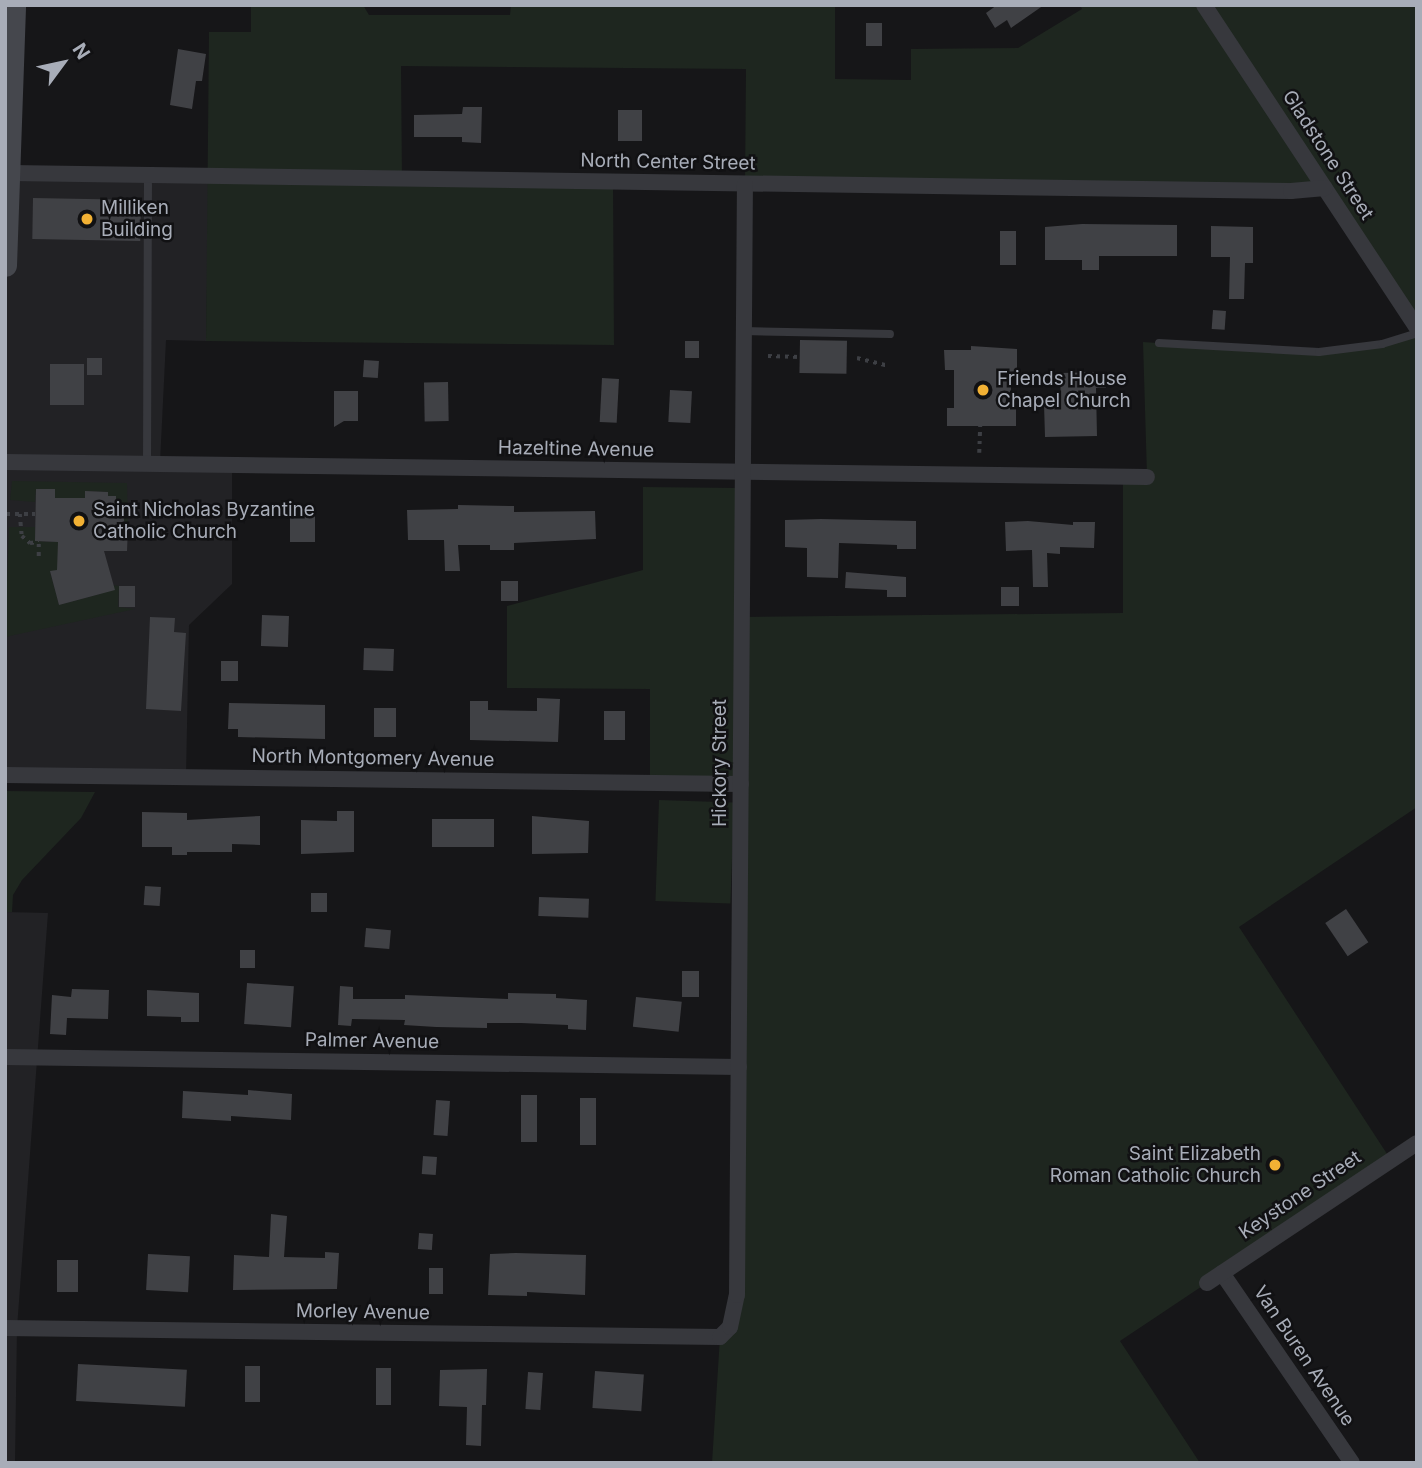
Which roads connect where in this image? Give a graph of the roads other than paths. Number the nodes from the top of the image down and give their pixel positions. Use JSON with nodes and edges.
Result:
{"nodes":[{"id":1,"x":1204,"y":5,"type":"edge"},
{"id":2,"x":11,"y":6,"type":"edge"},
{"id":3,"x":9,"y":92,"type":"edge"},
{"id":4,"x":8,"y":173,"type":"edge"},
{"id":5,"x":148,"y":175,"type":"junction"},
{"id":6,"x":746,"y":184,"type":"junction"},
{"id":7,"x":1325,"y":188,"type":"junction"},
{"id":8,"x":5,"y":265,"type":"edge"},
{"id":9,"x":744,"y":331,"type":"junction"},
{"id":10,"x":1417,"y":331,"type":"edge"},
{"id":11,"x":890,"y":334,"type":"dead end"},
{"id":12,"x":1159,"y":343,"type":"dead end"},
{"id":13,"x":5,"y":462,"type":"edge"},
{"id":14,"x":147,"y":464,"type":"junction"},
{"id":15,"x":744,"y":472,"type":"junction"},
{"id":16,"x":1147,"y":477,"type":"dead end"},
{"id":17,"x":5,"y":775,"type":"edge"},
{"id":18,"x":741,"y":784,"type":"junction"},
{"id":19,"x":5,"y":1057,"type":"edge"},
{"id":20,"x":739,"y":1067,"type":"junction"},
{"id":21,"x":1417,"y":1143,"type":"edge"},
{"id":22,"x":1222,"y":1273,"type":"junction"},
{"id":23,"x":1207,"y":1283,"type":"dead end"},
{"id":24,"x":5,"y":1328,"type":"edge"},
{"id":25,"x":720,"y":1337,"type":"joint"},
{"id":26,"x":1352,"y":1463,"type":"edge"}],
"edges":[{"from":1,"to":7,"type":"street","name":"Gladstone Street"},
{"from":2,"to":3,"type":"main road"},
{"from":3,"to":4,"type":"main road"},
{"from":4,"to":5,"type":"street","name":"North Center Street"},
{"from":4,"to":8,"type":"main road"},
{"from":5,"to":6,"type":"street","name":"North Center Street"},
{"from":5,"to":14,"type":"lane"},
{"from":6,"to":7,"type":"street","name":"North Center Street"},
{"from":6,"to":9,"type":"street","name":"Hickory Street"},
{"from":7,"to":10,"type":"street","name":"Gladstone Street"},
{"from":9,"to":11,"type":"lane"},
{"from":9,"to":15,"type":"street","name":"Hickory Street"},
{"from":10,"to":12,"type":"lane"},
{"from":13,"to":14,"type":"street","name":"Hazeltine Avenue"},
{"from":14,"to":15,"type":"street","name":"Hazeltine Avenue"},
{"from":15,"to":16,"type":"street","name":"Hazeltine Avenue"},
{"from":15,"to":18,"type":"street","name":"Hickory Street"},
{"from":17,"to":18,"type":"street","name":"North Montgomery Avenue"},
{"from":18,"to":20,"type":"street","name":"Hickory Street"},
{"from":19,"to":20,"type":"street","name":"Palmer Avenue"},
{"from":20,"to":25,"type":"street","name":"Hickory Street"},
{"from":21,"to":22,"type":"street","name":"Keystone Street"},
{"from":22,"to":23,"type":"street","name":"Keystone Street"},
{"from":22,"to":26,"type":"street","name":"Van Buren Avenue"},
{"from":24,"to":25,"type":"street","name":"Morley Avenue"}]}
